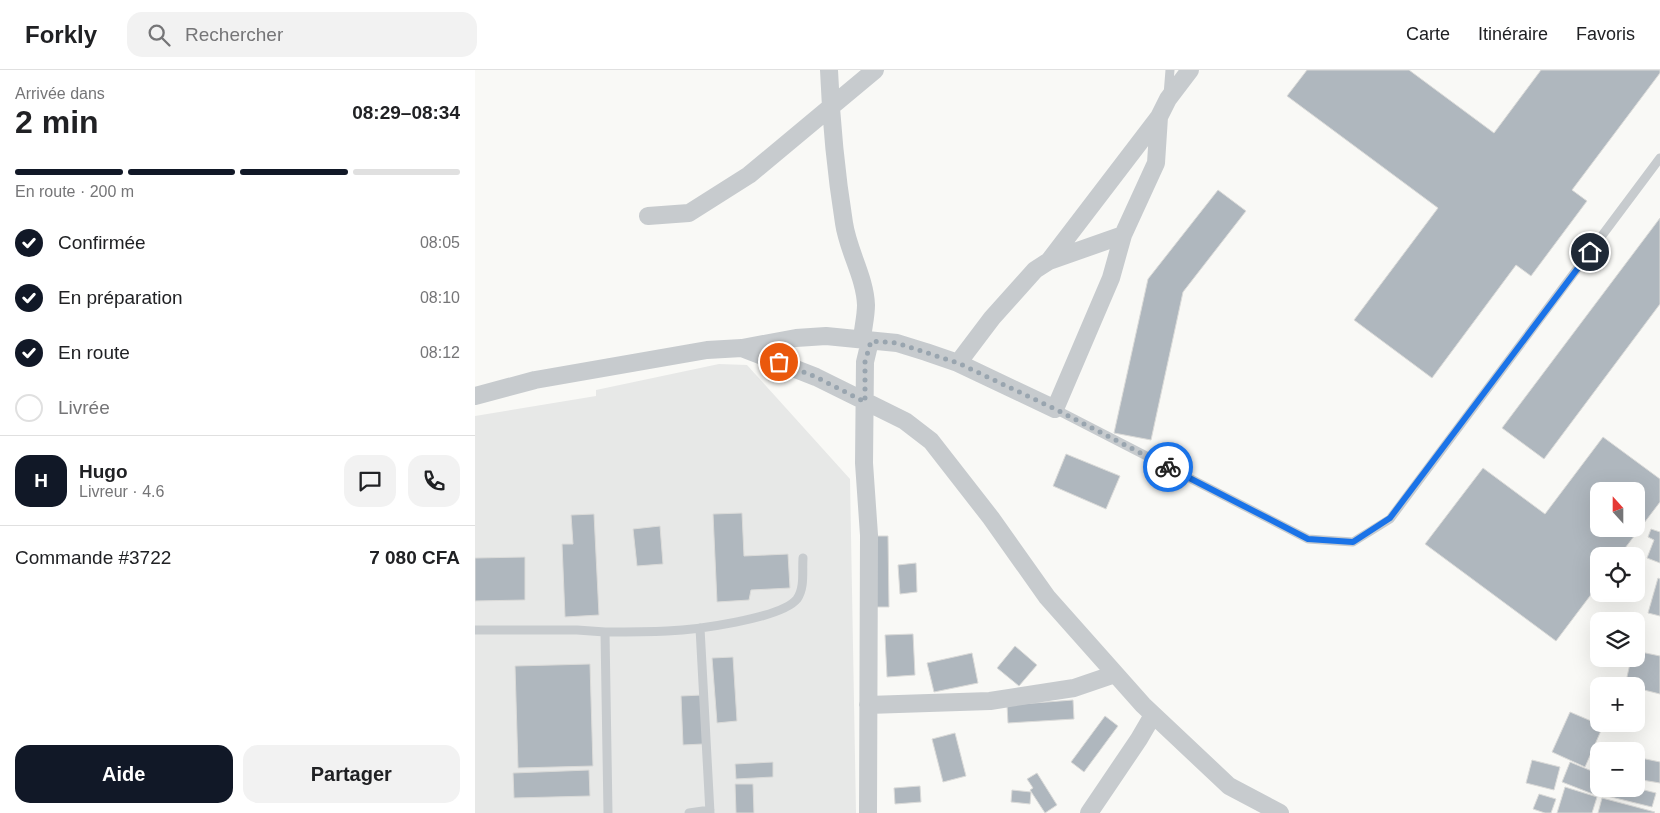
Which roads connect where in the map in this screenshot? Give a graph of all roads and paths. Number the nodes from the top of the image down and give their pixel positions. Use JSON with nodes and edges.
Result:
{"nodes":[{"id":1,"x":829,"y":70,"type":"edge"},
{"id":2,"x":875,"y":70,"type":"edge"},
{"id":3,"x":1170,"y":70,"type":"edge"},
{"id":4,"x":1190,"y":70,"type":"edge"},
{"id":5,"x":1168,"y":99,"type":"junction"},
{"id":6,"x":830,"y":106,"type":"junction"},
{"id":7,"x":1159,"y":116,"type":"junction"},
{"id":8,"x":1660,"y":158,"type":"edge"},
{"id":9,"x":648,"y":216,"type":"dead end"},
{"id":10,"x":1123,"y":234,"type":"junction"},
{"id":11,"x":1049,"y":261,"type":"junction"},
{"id":12,"x":866,"y":340,"type":"junction"},
{"id":13,"x":742,"y":348,"type":"junction"},
{"id":14,"x":958,"y":363,"type":"junction"},
{"id":15,"x":475,"y":396,"type":"edge"},
{"id":16,"x":865,"y":402,"type":"junction"},
{"id":17,"x":1055,"y":409,"type":"junction"},
{"id":18,"x":803,"y":558,"type":"dead end"},
{"id":19,"x":700,"y":628,"type":"junction"},
{"id":20,"x":475,"y":630,"type":"edge"},
{"id":21,"x":605,"y":632,"type":"junction"},
{"id":22,"x":1115,"y":674,"type":"junction"},
{"id":23,"x":868,"y":705,"type":"junction"},
{"id":24,"x":1153,"y":714,"type":"junction"},
{"id":25,"x":710,"y":812,"type":"edge"},
{"id":26,"x":608,"y":813,"type":"edge"},
{"id":27,"x":689,"y":813,"type":"edge"},
{"id":28,"x":868,"y":813,"type":"edge"},
{"id":29,"x":1089,"y":813,"type":"edge"},
{"id":30,"x":1280,"y":813,"type":"edge"}],
"edges":[{"from":1,"to":6,"type":"street"},
{"from":2,"to":6,"type":"street"},
{"from":3,"to":5,"type":"lane"},
{"from":4,"to":5,"type":"street"},
{"from":5,"to":7,"type":"street"},
{"from":6,"to":9,"type":"street"},
{"from":6,"to":12,"type":"street"},
{"from":7,"to":10,"type":"street"},
{"from":7,"to":11,"type":"street"},
{"from":8,"to":17,"type":"lane"},
{"from":10,"to":11,"type":"street"},
{"from":10,"to":17,"type":"street"},
{"from":11,"to":14,"type":"street"},
{"from":12,"to":13,"type":"street"},
{"from":12,"to":14,"type":"street"},
{"from":12,"to":16,"type":"street"},
{"from":13,"to":15,"type":"street"},
{"from":13,"to":16,"type":"street"},
{"from":14,"to":17,"type":"street"},
{"from":16,"to":22,"type":"street"},
{"from":16,"to":23,"type":"street"},
{"from":18,"to":19,"type":"lane"},
{"from":19,"to":21,"type":"lane"},
{"from":19,"to":25,"type":"lane"},
{"from":20,"to":21,"type":"lane"},
{"from":21,"to":26,"type":"lane"},
{"from":22,"to":23,"type":"street"},
{"from":22,"to":24,"type":"street"},
{"from":23,"to":28,"type":"street"},
{"from":24,"to":29,"type":"street"},
{"from":24,"to":30,"type":"street"},
{"from":25,"to":27,"type":"lane"}]}
